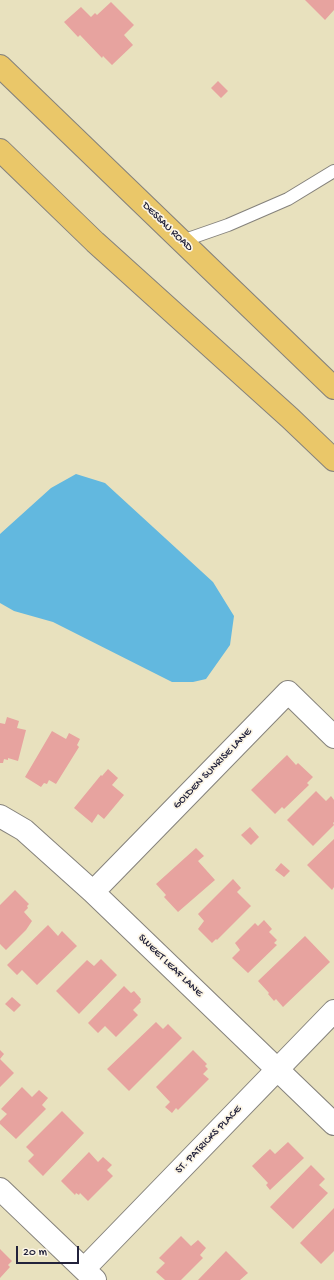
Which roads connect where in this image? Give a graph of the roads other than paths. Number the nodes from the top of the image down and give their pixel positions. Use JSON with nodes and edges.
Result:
{"nodes":[{"id":1,"x":0,"y":66,"type":"edge"},
{"id":2,"x":0,"y":150,"type":"edge"},
{"id":3,"x":334,"y":171,"type":"edge"},
{"id":4,"x":182,"y":241,"type":"junction"},
{"id":5,"x":334,"y":388,"type":"edge"},
{"id":6,"x":334,"y":460,"type":"edge"},
{"id":7,"x":334,"y":737,"type":"edge"},
{"id":8,"x":0,"y":816,"type":"edge"},
{"id":9,"x":93,"y":892,"type":"junction"},
{"id":10,"x":334,"y":1012,"type":"edge"},
{"id":11,"x":278,"y":1069,"type":"junction"},
{"id":12,"x":334,"y":1124,"type":"edge"},
{"id":13,"x":0,"y":1189,"type":"edge"},
{"id":14,"x":89,"y":1274,"type":"edge"}],
"edges":[{"from":1,"to":4,"type":"main road","name":"DESSAU ROAD"},
{"from":2,"to":6,"type":"main road"},
{"from":3,"to":4,"type":"lane"},
{"from":4,"to":5,"type":"main road","name":"DESSAU ROAD"},
{"from":7,"to":9,"type":"street","name":"GOLDEN SUNRISE LANE"},
{"from":8,"to":9,"type":"street","name":"SWEET LEAF LANE"},
{"from":9,"to":11,"type":"street","name":"SWEET LEAF LANE"},
{"from":10,"to":11,"type":"street","name":"ST. PATRICKS PLACE"},
{"from":11,"to":12,"type":"street","name":"SWEET LEAF LANE"},
{"from":11,"to":14,"type":"street","name":"ST. PATRICKS PLACE"},
{"from":13,"to":14,"type":"street"}]}
